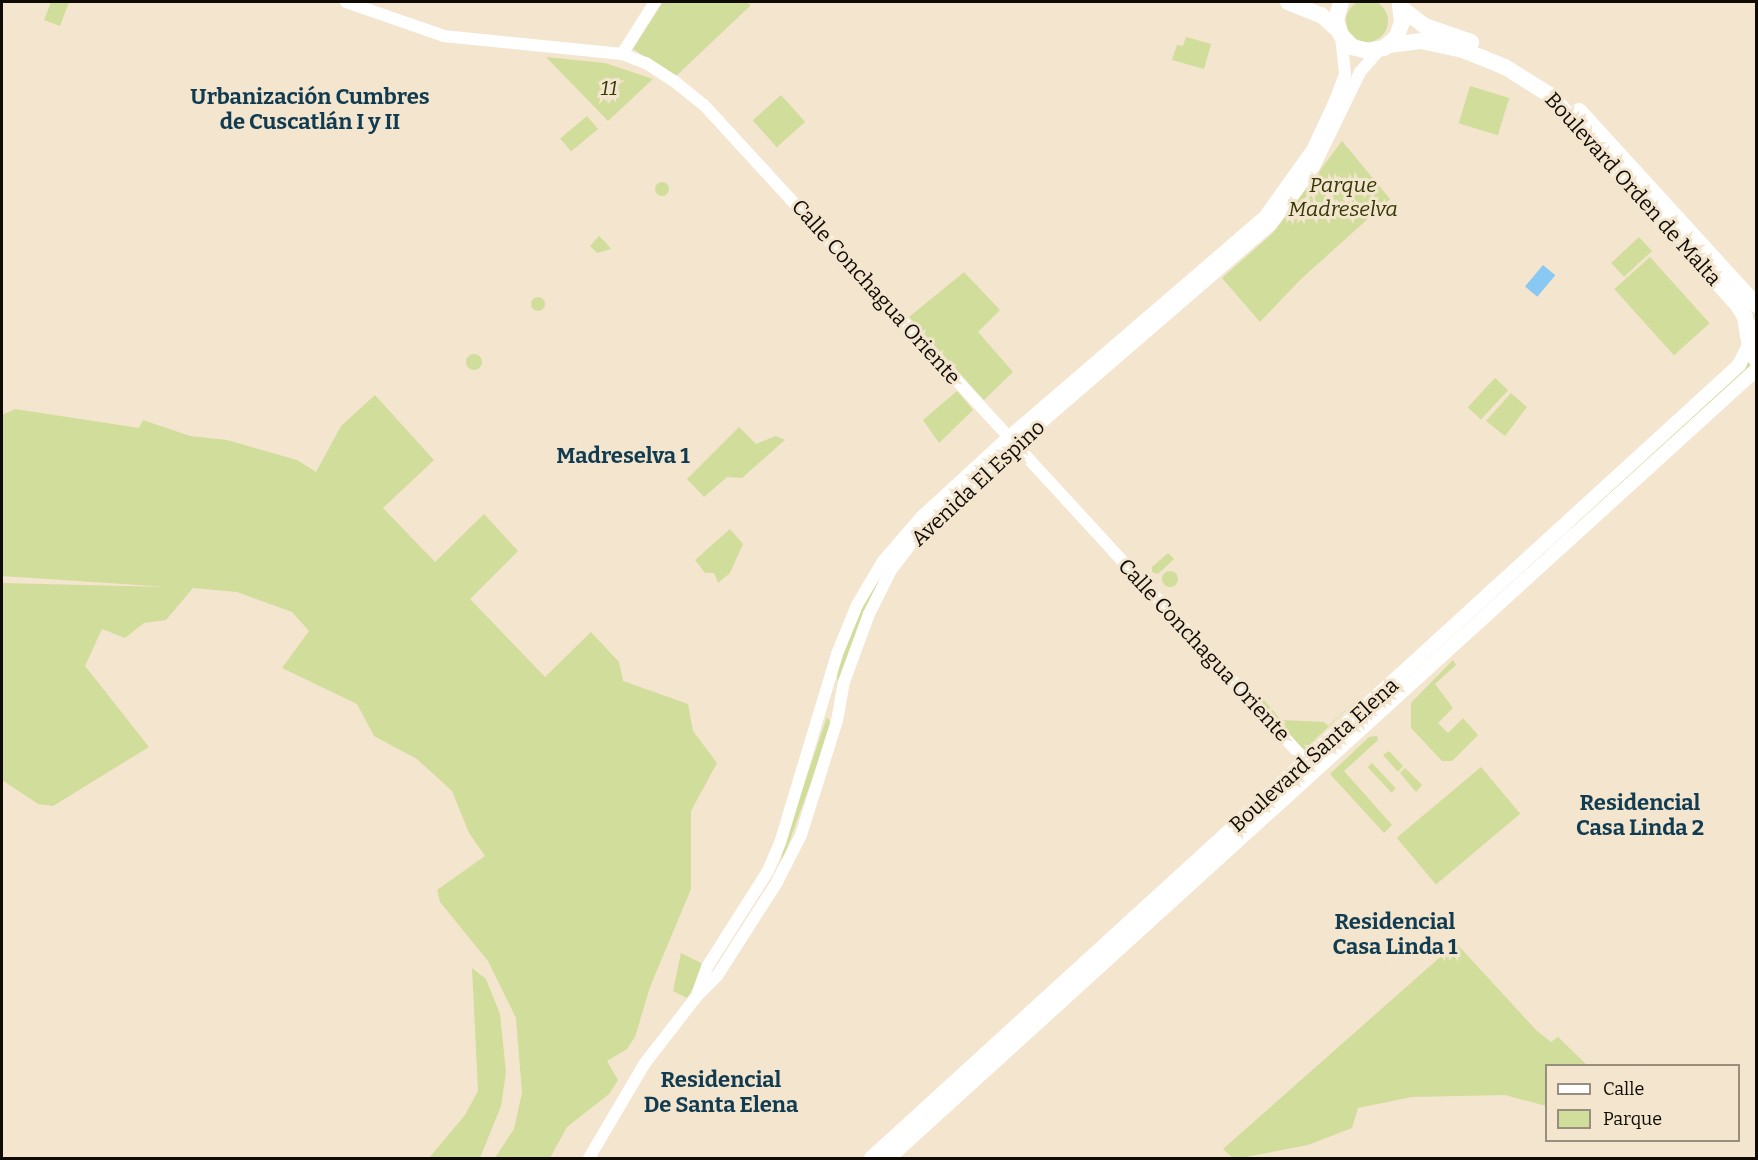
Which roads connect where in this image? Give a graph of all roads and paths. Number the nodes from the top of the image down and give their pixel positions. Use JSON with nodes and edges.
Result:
{"nodes":[{"id":1,"x":346,"y":2,"type":"edge"},
{"id":2,"x":655,"y":2,"type":"edge"},
{"id":3,"x":1288,"y":2,"type":"edge"},
{"id":4,"x":1341,"y":2,"type":"edge"},
{"id":5,"x":1399,"y":5,"type":"edge"},
{"id":6,"x":1340,"y":33,"type":"junction"},
{"id":7,"x":1384,"y":48,"type":"junction"},
{"id":8,"x":622,"y":54,"type":"junction"},
{"id":9,"x":1588,"y":129,"type":"junction"},
{"id":10,"x":1756,"y":305,"type":"edge"},
{"id":11,"x":1756,"y":319,"type":"edge"},
{"id":12,"x":1751,"y":347,"type":"edge"},
{"id":13,"x":1756,"y":370,"type":"edge"},
{"id":14,"x":1012,"y":440,"type":"junction"},
{"id":15,"x":1311,"y":764,"type":"junction"},
{"id":16,"x":962,"y":1084,"type":"junction"},
{"id":17,"x":589,"y":1158,"type":"edge"},
{"id":18,"x":871,"y":1158,"type":"edge"},
{"id":19,"x":889,"y":1158,"type":"edge"}],
"edges":[{"from":1,"to":8,"type":"main road","name":"Calle Conchagua Oriente"},
{"from":2,"to":8,"type":"main road"},
{"from":3,"to":6,"type":"highway"},
{"from":4,"to":6,"type":"highway"},
{"from":5,"to":7,"type":"highway"},
{"from":5,"to":9,"type":"highway","name":"Boulevard Orden de Malta"},
{"from":6,"to":7,"type":"highway","name":"Boulevard Orden de Malta"},
{"from":6,"to":14,"type":"main road","name":"Avenida El Espino"},
{"from":7,"to":9,"type":"highway","name":"Boulevard Orden de Malta"},
{"from":7,"to":14,"type":"main road","name":"Avenida El Espino"},
{"from":8,"to":14,"type":"main road","name":"Calle Conchagua Oriente"},
{"from":9,"to":10,"type":"highway","name":"Boulevard Orden de Malta"},
{"from":9,"to":12,"type":"highway","name":"Boulevard Orden de Malta"},
{"from":11,"to":12,"type":"highway"},
{"from":12,"to":15,"type":"main road","name":"Boulevard Santa Elena"},
{"from":13,"to":15,"type":"main road","name":"Boulevard Santa Elena"},
{"from":14,"to":15,"type":"main road","name":"Calle Conchagua Oriente"},
{"from":14,"to":17,"type":"main road","name":"Avenida El Espino"},
{"from":15,"to":16,"type":"main road","name":"Boulevard Santa Elena"},
{"from":15,"to":16,"type":"main road","name":"Boulevard Santa Elena"},
{"from":16,"to":18,"type":"main road","name":"Boulevard Santa Elena"},
{"from":16,"to":19,"type":"main road","name":"Boulevard Santa Elena"}]}
